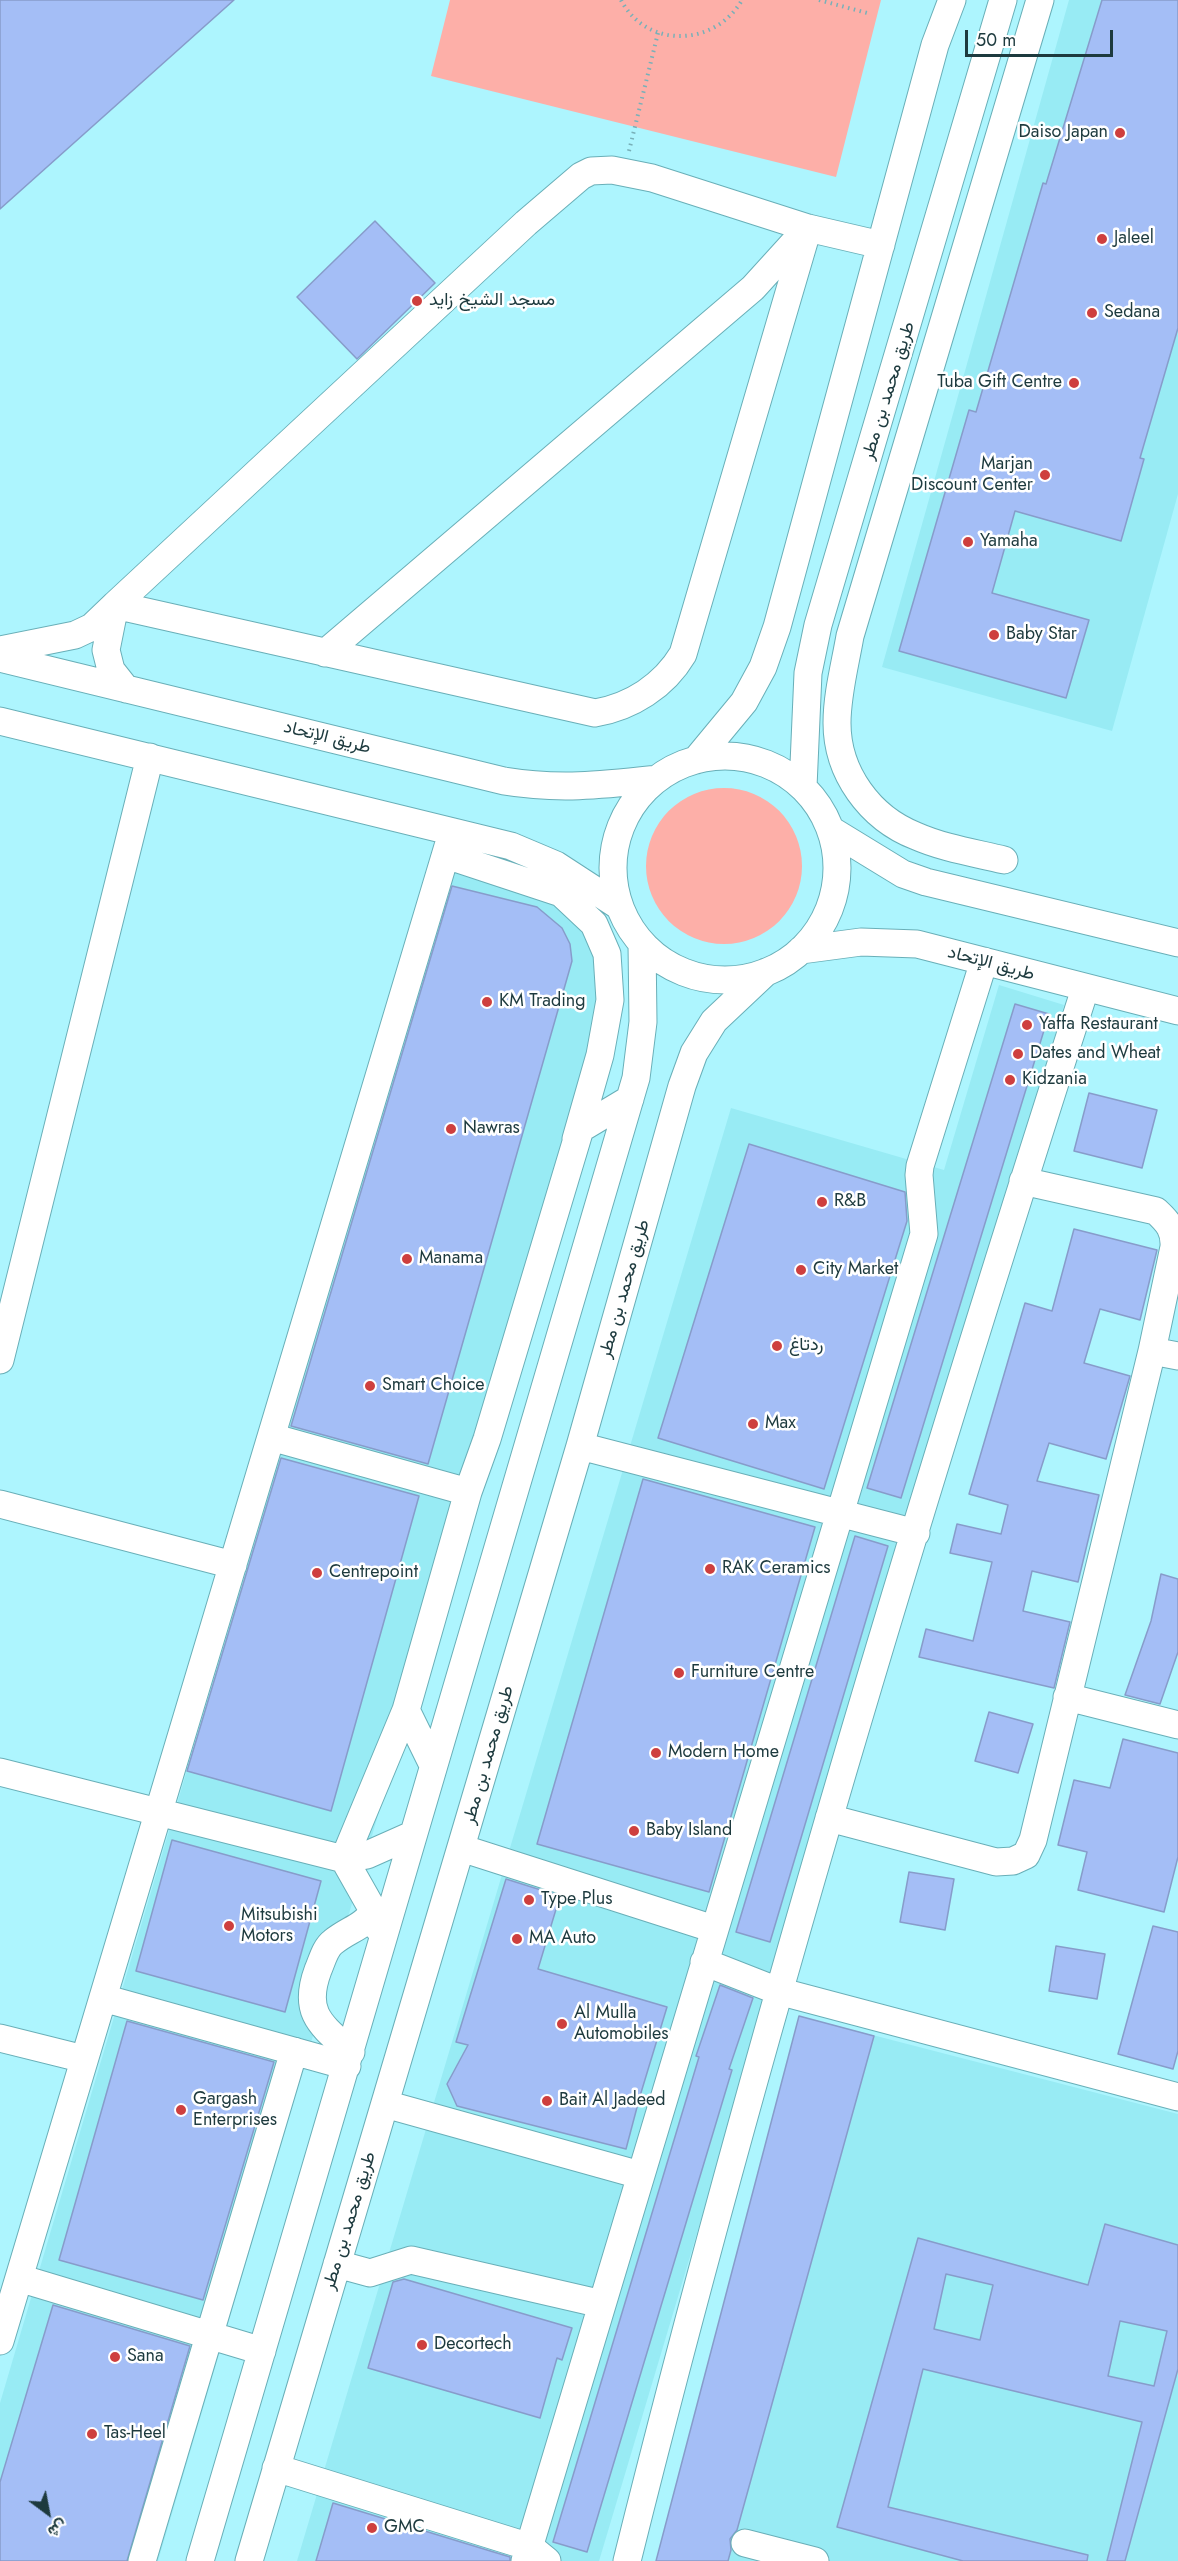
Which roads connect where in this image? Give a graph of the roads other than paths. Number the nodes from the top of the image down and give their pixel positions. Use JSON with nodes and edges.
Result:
{"nodes":[{"id":1,"x":951,"y":0,"type":"edge"},
{"id":2,"x":1003,"y":0,"type":"edge"},
{"id":3,"x":1039,"y":0,"type":"edge"},
{"id":4,"x":983,"y":67,"type":"junction"},
{"id":5,"x":1017,"y":76,"type":"junction"},
{"id":6,"x":954,"y":169,"type":"junction"},
{"id":7,"x":987,"y":178,"type":"junction"},
{"id":8,"x":808,"y":228,"type":"junction"},
{"id":9,"x":881,"y":245,"type":"junction"},
{"id":10,"x":933,"y":245,"type":"junction"},
{"id":11,"x":965,"y":255,"type":"junction"},
{"id":12,"x":910,"y":320,"type":"junction"},
{"id":13,"x":942,"y":330,"type":"junction"},
{"id":14,"x":888,"y":394,"type":"junction"},
{"id":15,"x":920,"y":403,"type":"junction"},
{"id":16,"x":861,"y":486,"type":"junction"},
{"id":17,"x":892,"y":496,"type":"junction"},
{"id":18,"x":116,"y":605,"type":"junction"},
{"id":19,"x":818,"y":625,"type":"junction"},
{"id":20,"x":850,"y":636,"type":"junction"},
{"id":21,"x":0,"y":650,"type":"edge"},
{"id":22,"x":325,"y":653,"type":"junction"},
{"id":23,"x":0,"y":658,"type":"edge"},
{"id":24,"x":126,"y":689,"type":"junction"},
{"id":25,"x":0,"y":721,"type":"edge"},
{"id":26,"x":150,"y":757,"type":"junction"},
{"id":27,"x":696,"y":760,"type":"junction"},
{"id":28,"x":657,"y":779,"type":"junction"},
{"id":29,"x":803,"y":787,"type":"junction"},
{"id":30,"x":831,"y":830,"type":"junction"},
{"id":31,"x":449,"y":844,"type":"junction"},
{"id":32,"x":1004,"y":860,"type":"dead end"},
{"id":33,"x":619,"y":906,"type":"junction"},
{"id":34,"x":1178,"y":943,"type":"edge"},
{"id":35,"x":642,"y":944,"type":"junction"},
{"id":36,"x":801,"y":950,"type":"junction"},
{"id":37,"x":984,"y":961,"type":"junction"},
{"id":38,"x":766,"y":972,"type":"junction"},
{"id":39,"x":1085,"y":989,"type":"junction"},
{"id":40,"x":1178,"y":1011,"type":"edge"},
{"id":41,"x":630,"y":1100,"type":"junction"},
{"id":42,"x":572,"y":1150,"type":"junction"},
{"id":43,"x":1023,"y":1181,"type":"junction"},
{"id":44,"x":12,"y":1261,"type":"edge"},
{"id":45,"x":1152,"y":1351,"type":"junction"},
{"id":46,"x":1178,"y":1356,"type":"edge"},
{"id":47,"x":0,"y":1360,"type":"edge"},
{"id":48,"x":271,"y":1437,"type":"junction"},
{"id":49,"x":487,"y":1439,"type":"junction"},
{"id":50,"x":528,"y":1446,"type":"junction"},
{"id":51,"x":580,"y":1446,"type":"junction"},
{"id":52,"x":468,"y":1492,"type":"junction"},
{"id":53,"x":0,"y":1504,"type":"edge"},
{"id":54,"x":839,"y":1513,"type":"junction"},
{"id":55,"x":916,"y":1533,"type":"junction"},
{"id":56,"x":232,"y":1566,"type":"junction"},
{"id":57,"x":1067,"y":1697,"type":"junction"},
{"id":58,"x":406,"y":1710,"type":"junction"},
{"id":59,"x":1178,"y":1725,"type":"edge"},
{"id":60,"x":433,"y":1766,"type":"junction"},
{"id":61,"x":0,"y":1772,"type":"edge"},
{"id":62,"x":159,"y":1811,"type":"junction"},
{"id":63,"x":829,"y":1818,"type":"junction"},
{"id":64,"x":412,"y":1835,"type":"junction"},
{"id":65,"x":461,"y":1848,"type":"junction"},
{"id":66,"x":344,"y":1859,"type":"junction"},
{"id":67,"x":374,"y":1912,"type":"junction"},
{"id":68,"x":714,"y":1929,"type":"junction"},
{"id":69,"x":382,"y":1941,"type":"junction"},
{"id":70,"x":704,"y":1962,"type":"junction"},
{"id":71,"x":778,"y":1991,"type":"junction"},
{"id":72,"x":103,"y":1998,"type":"junction"},
{"id":73,"x":0,"y":2038,"type":"edge"},
{"id":74,"x":294,"y":2051,"type":"junction"},
{"id":75,"x":349,"y":2059,"type":"junction"},
{"id":76,"x":84,"y":2060,"type":"junction"},
{"id":77,"x":1178,"y":2097,"type":"edge"},
{"id":78,"x":385,"y":2104,"type":"junction"},
{"id":79,"x":640,"y":2175,"type":"junction"},
{"id":80,"x":337,"y":2264,"type":"junction"},
{"id":81,"x":19,"y":2278,"type":"junction"},
{"id":82,"x":602,"y":2304,"type":"junction"},
{"id":83,"x":209,"y":2335,"type":"junction"},
{"id":84,"x":0,"y":2341,"type":"edge"},
{"id":85,"x":262,"y":2351,"type":"junction"},
{"id":86,"x":276,"y":2468,"type":"junction"},
{"id":87,"x":746,"y":2543,"type":"dead end"},
{"id":88,"x":534,"y":2556,"type":"edge"},
{"id":89,"x":142,"y":2561,"type":"edge"},
{"id":90,"x":200,"y":2561,"type":"edge"},
{"id":91,"x":249,"y":2561,"type":"edge"},
{"id":92,"x":627,"y":2561,"type":"edge"},
{"id":93,"x":815,"y":2561,"type":"edge"}],
"edges":[{"from":1,"to":9,"type":"street"},
{"from":2,"to":4,"type":"street","name":"طريق محمد بن مطر"},
{"from":3,"to":5,"type":"street"},
{"from":4,"to":5,"type":"street"},
{"from":4,"to":6,"type":"street","name":"طريق محمد بن مطر"},
{"from":5,"to":7,"type":"street"},
{"from":6,"to":7,"type":"street"},
{"from":6,"to":10,"type":"street","name":"طريق محمد بن مطر"},
{"from":7,"to":11,"type":"street"},
{"from":8,"to":9,"type":"street"},
{"from":8,"to":18,"type":"street"},
{"from":8,"to":22,"type":"street"},
{"from":8,"to":22,"type":"street"},
{"from":9,"to":27,"type":"street"},
{"from":10,"to":11,"type":"street"},
{"from":10,"to":12,"type":"street","name":"طريق محمد بن مطر"},
{"from":11,"to":13,"type":"street"},
{"from":12,"to":13,"type":"street"},
{"from":12,"to":14,"type":"street","name":"طريق محمد بن مطر"},
{"from":13,"to":15,"type":"street"},
{"from":14,"to":15,"type":"street"},
{"from":14,"to":16,"type":"street","name":"طريق محمد بن مطر"},
{"from":15,"to":17,"type":"street"},
{"from":16,"to":17,"type":"street"},
{"from":16,"to":19,"type":"street","name":"طريق محمد بن مطر"},
{"from":17,"to":20,"type":"street"},
{"from":18,"to":21,"type":"street"},
{"from":18,"to":22,"type":"street"},
{"from":18,"to":24,"type":"street"},
{"from":19,"to":20,"type":"street"},
{"from":19,"to":29,"type":"street","name":"طريق محمد بن مطر"},
{"from":20,"to":32,"type":"street"},
{"from":23,"to":24,"type":"street","name":"طريق اﻹتحاد"},
{"from":24,"to":28,"type":"street","name":"طريق اﻹتحاد"},
{"from":25,"to":26,"type":"street"},
{"from":26,"to":31,"type":"street"},
{"from":26,"to":44,"type":"street"},
{"from":27,"to":28,"type":"street"},
{"from":27,"to":29,"type":"street"},
{"from":28,"to":33,"type":"street"},
{"from":29,"to":30,"type":"street"},
{"from":30,"to":34,"type":"street"},
{"from":30,"to":36,"type":"street"},
{"from":31,"to":33,"type":"street"},
{"from":31,"to":42,"type":"street"},
{"from":31,"to":48,"type":"street"},
{"from":33,"to":35,"type":"street"},
{"from":35,"to":38,"type":"street"},
{"from":35,"to":41,"type":"street"},
{"from":36,"to":37,"type":"street","name":"طريق اﻹتحاد"},
{"from":36,"to":38,"type":"street"},
{"from":37,"to":39,"type":"street","name":"طريق اﻹتحاد"},
{"from":37,"to":54,"type":"street"},
{"from":38,"to":51,"type":"street","name":"طريق محمد بن مطر"},
{"from":39,"to":40,"type":"street","name":"طريق اﻹتحاد"},
{"from":39,"to":43,"type":"street"},
{"from":41,"to":42,"type":"street"},
{"from":41,"to":50,"type":"street"},
{"from":42,"to":49,"type":"street"},
{"from":43,"to":45,"type":"street"},
{"from":43,"to":55,"type":"street"},
{"from":44,"to":47,"type":"street"},
{"from":45,"to":46,"type":"street"},
{"from":45,"to":57,"type":"street"},
{"from":48,"to":52,"type":"street"},
{"from":48,"to":56,"type":"street"},
{"from":49,"to":50,"type":"street"},
{"from":49,"to":52,"type":"street"},
{"from":50,"to":60,"type":"street"},
{"from":51,"to":54,"type":"street"},
{"from":51,"to":65,"type":"street","name":"طريق محمد بن مطر"},
{"from":52,"to":58,"type":"street"},
{"from":53,"to":56,"type":"street"},
{"from":54,"to":55,"type":"street"},
{"from":54,"to":68,"type":"street"},
{"from":55,"to":63,"type":"street"},
{"from":56,"to":62,"type":"street"},
{"from":57,"to":59,"type":"street"},
{"from":57,"to":63,"type":"street"},
{"from":58,"to":60,"type":"street"},
{"from":58,"to":66,"type":"street"},
{"from":60,"to":64,"type":"street"},
{"from":61,"to":62,"type":"street"},
{"from":62,"to":66,"type":"street"},
{"from":62,"to":72,"type":"street"},
{"from":63,"to":71,"type":"street"},
{"from":64,"to":66,"type":"street"},
{"from":64,"to":69,"type":"street"},
{"from":65,"to":68,"type":"street"},
{"from":65,"to":78,"type":"street","name":"طريق محمد بن مطر"},
{"from":66,"to":67,"type":"street"},
{"from":67,"to":69,"type":"street"},
{"from":67,"to":75,"type":"street"},
{"from":68,"to":70,"type":"street"},
{"from":69,"to":75,"type":"street"},
{"from":70,"to":71,"type":"street"},
{"from":70,"to":79,"type":"street"},
{"from":71,"to":77,"type":"street"},
{"from":71,"to":92,"type":"street"},
{"from":72,"to":74,"type":"street"},
{"from":72,"to":76,"type":"street"},
{"from":73,"to":76,"type":"street"},
{"from":74,"to":75,"type":"street"},
{"from":74,"to":83,"type":"street"},
{"from":75,"to":85,"type":"street"},
{"from":76,"to":81,"type":"street"},
{"from":78,"to":79,"type":"street"},
{"from":78,"to":80,"type":"street","name":"طريق محمد بن مطر"},
{"from":79,"to":82,"type":"street"},
{"from":80,"to":82,"type":"street"},
{"from":80,"to":86,"type":"street","name":"طريق محمد بن مطر"},
{"from":81,"to":83,"type":"street"},
{"from":81,"to":84,"type":"street"},
{"from":82,"to":88,"type":"street"},
{"from":83,"to":85,"type":"street"},
{"from":83,"to":89,"type":"street"},
{"from":85,"to":90,"type":"street"},
{"from":86,"to":88,"type":"street"},
{"from":86,"to":91,"type":"street","name":"طريق محمد بن مطر"},
{"from":87,"to":93,"type":"street"}]}
